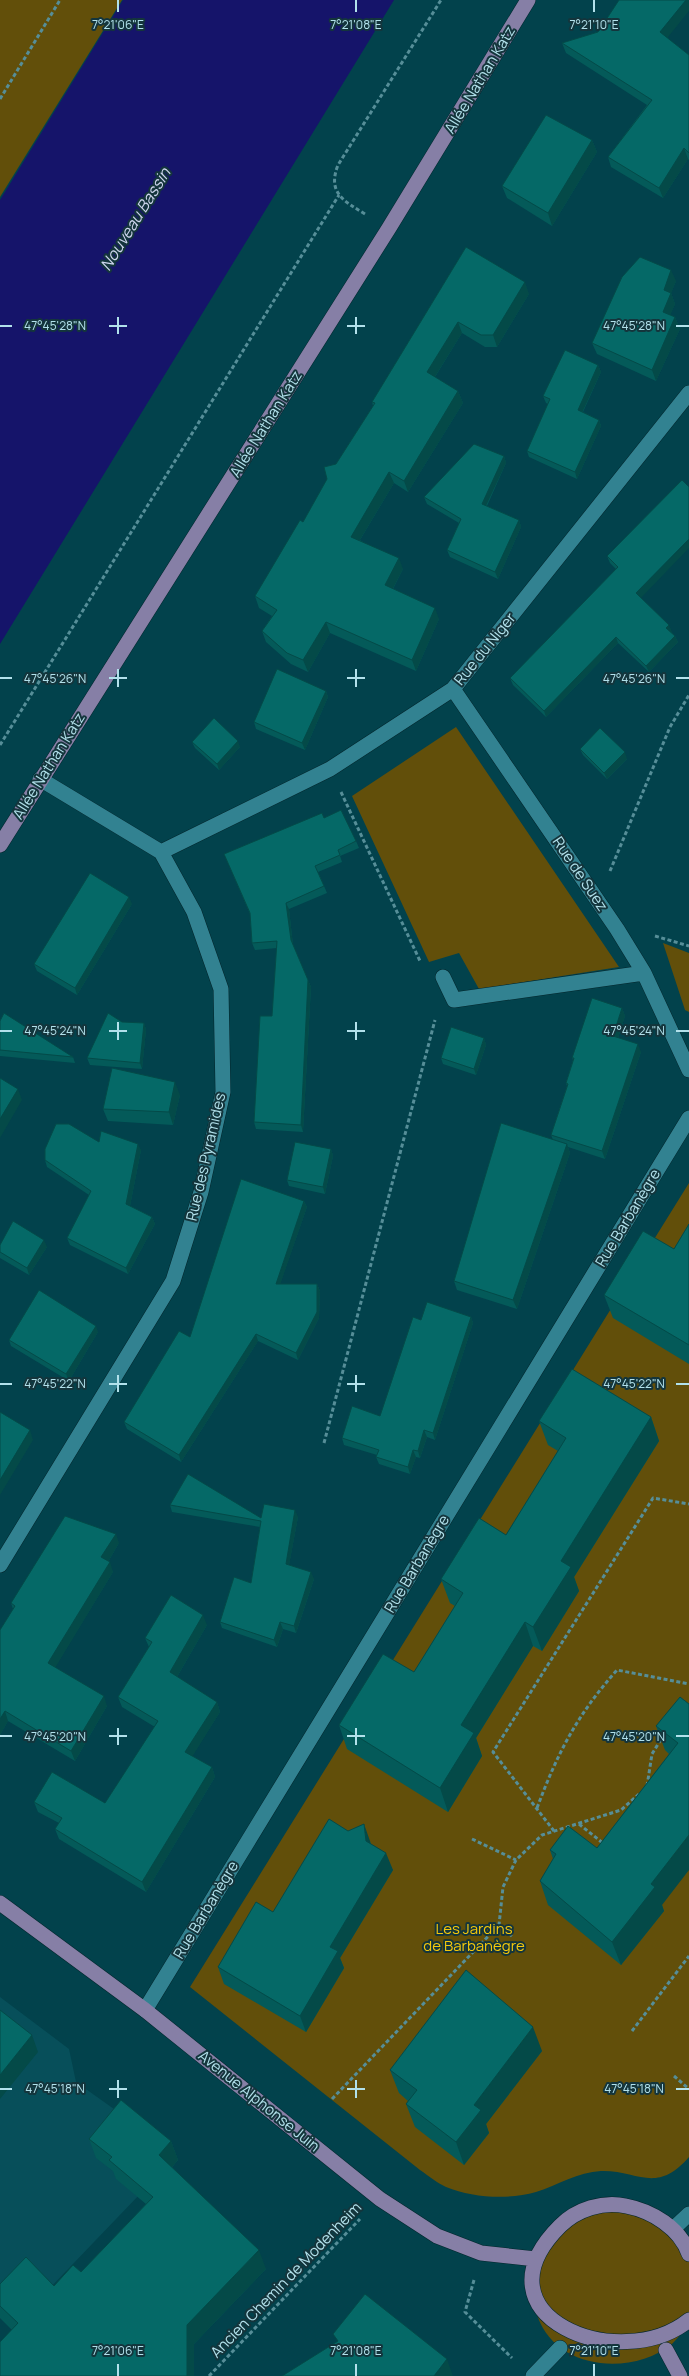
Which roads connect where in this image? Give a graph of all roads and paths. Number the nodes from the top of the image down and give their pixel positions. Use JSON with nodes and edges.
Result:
{"nodes":[{"id":1,"x":60,"y":0,"type":"edge"},
{"id":2,"x":441,"y":0,"type":"edge"},
{"id":3,"x":528,"y":0,"type":"edge"},
{"id":4,"x":0,"y":100,"type":"edge"},
{"id":5,"x":339,"y":195,"type":"junction"},
{"id":6,"x":368,"y":215,"type":"dead end"},
{"id":7,"x":689,"y":393,"type":"edge"},
{"id":8,"x":453,"y":689,"type":"junction"},
{"id":9,"x":689,"y":695,"type":"edge"},
{"id":10,"x":0,"y":746,"type":"edge"},
{"id":11,"x":330,"y":768,"type":"junction"},
{"id":12,"x":40,"y":779,"type":"junction"},
{"id":13,"x":0,"y":845,"type":"edge"},
{"id":14,"x":160,"y":852,"type":"junction"},
{"id":15,"x":598,"y":899,"type":"junction"},
{"id":16,"x":644,"y":973,"type":"junction"},
{"id":17,"x":443,"y":977,"type":"joint"},
{"id":18,"x":454,"y":1000,"type":"junction"},
{"id":19,"x":689,"y":1070,"type":"edge"},
{"id":20,"x":689,"y":1118,"type":"edge"},
{"id":21,"x":324,"y":1443,"type":"dead end"},
{"id":22,"x":689,"y":1504,"type":"edge"},
{"id":23,"x":0,"y":1565,"type":"edge"},
{"id":24,"x":689,"y":1684,"type":"edge"},
{"id":25,"x":666,"y":1731,"type":"edge"},
{"id":26,"x":646,"y":1787,"type":"edge"},
{"id":27,"x":640,"y":1793,"type":"edge"},
{"id":28,"x":537,"y":1809,"type":"junction"},
{"id":29,"x":579,"y":1824,"type":"junction"},
{"id":30,"x":554,"y":1831,"type":"junction"},
{"id":31,"x":472,"y":1839,"type":"dead end"},
{"id":32,"x":609,"y":1848,"type":"edge"},
{"id":33,"x":516,"y":1860,"type":"junction"},
{"id":34,"x":0,"y":1903,"type":"edge"},
{"id":35,"x":499,"y":1924,"type":"junction"},
{"id":36,"x":513,"y":1937,"type":"dead end"},
{"id":37,"x":689,"y":1956,"type":"edge"},
{"id":38,"x":145,"y":2010,"type":"junction"},
{"id":39,"x":632,"y":2030,"type":"dead end"},
{"id":40,"x":674,"y":2076,"type":"dead end"},
{"id":41,"x":689,"y":2090,"type":"edge"},
{"id":42,"x":332,"y":2099,"type":"dead end"},
{"id":43,"x":380,"y":2199,"type":"junction"},
{"id":44,"x":689,"y":2214,"type":"edge"},
{"id":45,"x":672,"y":2229,"type":"junction"},
{"id":46,"x":481,"y":2253,"type":"junction"},
{"id":47,"x":689,"y":2254,"type":"edge"},
{"id":48,"x":536,"y":2259,"type":"junction"},
{"id":49,"x":689,"y":2320,"type":"edge"},
{"id":50,"x":552,"y":2339,"type":"junction"},
{"id":51,"x":573,"y":2358,"type":"dead end"},
{"id":52,"x":518,"y":2363,"type":"dead end"},
{"id":53,"x":209,"y":2376,"type":"edge"},
{"id":54,"x":533,"y":2376,"type":"edge"},
{"id":55,"x":680,"y":2376,"type":"edge"}],
"edges":[{"from":1,"to":4,"type":"path"},
{"from":2,"to":5,"type":"path"},
{"from":3,"to":12,"type":"main road","name":"Allée Nathan Katz"},
{"from":5,"to":6,"type":"path"},
{"from":5,"to":10,"type":"path"},
{"from":7,"to":8,"type":"street","name":"Rue du Niger"},
{"from":8,"to":11,"type":"street","name":"Rue du Niger"},
{"from":8,"to":15,"type":"street","name":"Rue de Suez"},
{"from":9,"to":15,"type":"path"},
{"from":11,"to":14,"type":"street","name":"Rue du Niger"},
{"from":11,"to":17,"type":"path"},
{"from":12,"to":13,"type":"main road","name":"Allée Nathan Katz"},
{"from":12,"to":14,"type":"street","name":"Rue des Pyramides"},
{"from":14,"to":23,"type":"street","name":"Rue des Pyramides"},
{"from":15,"to":16,"type":"street","name":"Rue de Suez"},
{"from":16,"to":18,"type":"street"},
{"from":16,"to":19,"type":"street","name":"Rue de Suez"},
{"from":17,"to":18,"type":"street"},
{"from":18,"to":21,"type":"path"},
{"from":20,"to":38,"type":"street","name":"Rue Barbanègre"},
{"from":22,"to":28,"type":"path"},
{"from":24,"to":28,"type":"path"},
{"from":25,"to":26,"type":"path"},
{"from":27,"to":29,"type":"path"},
{"from":28,"to":30,"type":"path"},
{"from":29,"to":30,"type":"path"},
{"from":29,"to":32,"type":"path"},
{"from":30,"to":33,"type":"path"},
{"from":31,"to":33,"type":"path"},
{"from":33,"to":35,"type":"path"},
{"from":34,"to":38,"type":"main road","name":"Avenue Alphonse Juin"},
{"from":35,"to":36,"type":"path"},
{"from":35,"to":42,"type":"path"},
{"from":37,"to":39,"type":"path"},
{"from":38,"to":43,"type":"main road","name":"Avenue Alphonse Juin"},
{"from":40,"to":41,"type":"path"},
{"from":43,"to":46,"type":"main road","name":"Avenue Alphonse Juin"},
{"from":43,"to":53,"type":"path","name":"Ancien Chemin de Modenheim"},
{"from":44,"to":45,"type":"street"},
{"from":45,"to":47,"type":"main road"},
{"from":45,"to":48,"type":"main road"},
{"from":46,"to":48,"type":"main road","name":"Avenue Alphonse Juin"},
{"from":46,"to":52,"type":"path"},
{"from":48,"to":50,"type":"main road"},
{"from":49,"to":55,"type":"main road"},
{"from":50,"to":51,"type":"main road"},
{"from":50,"to":54,"type":"street"}]}
